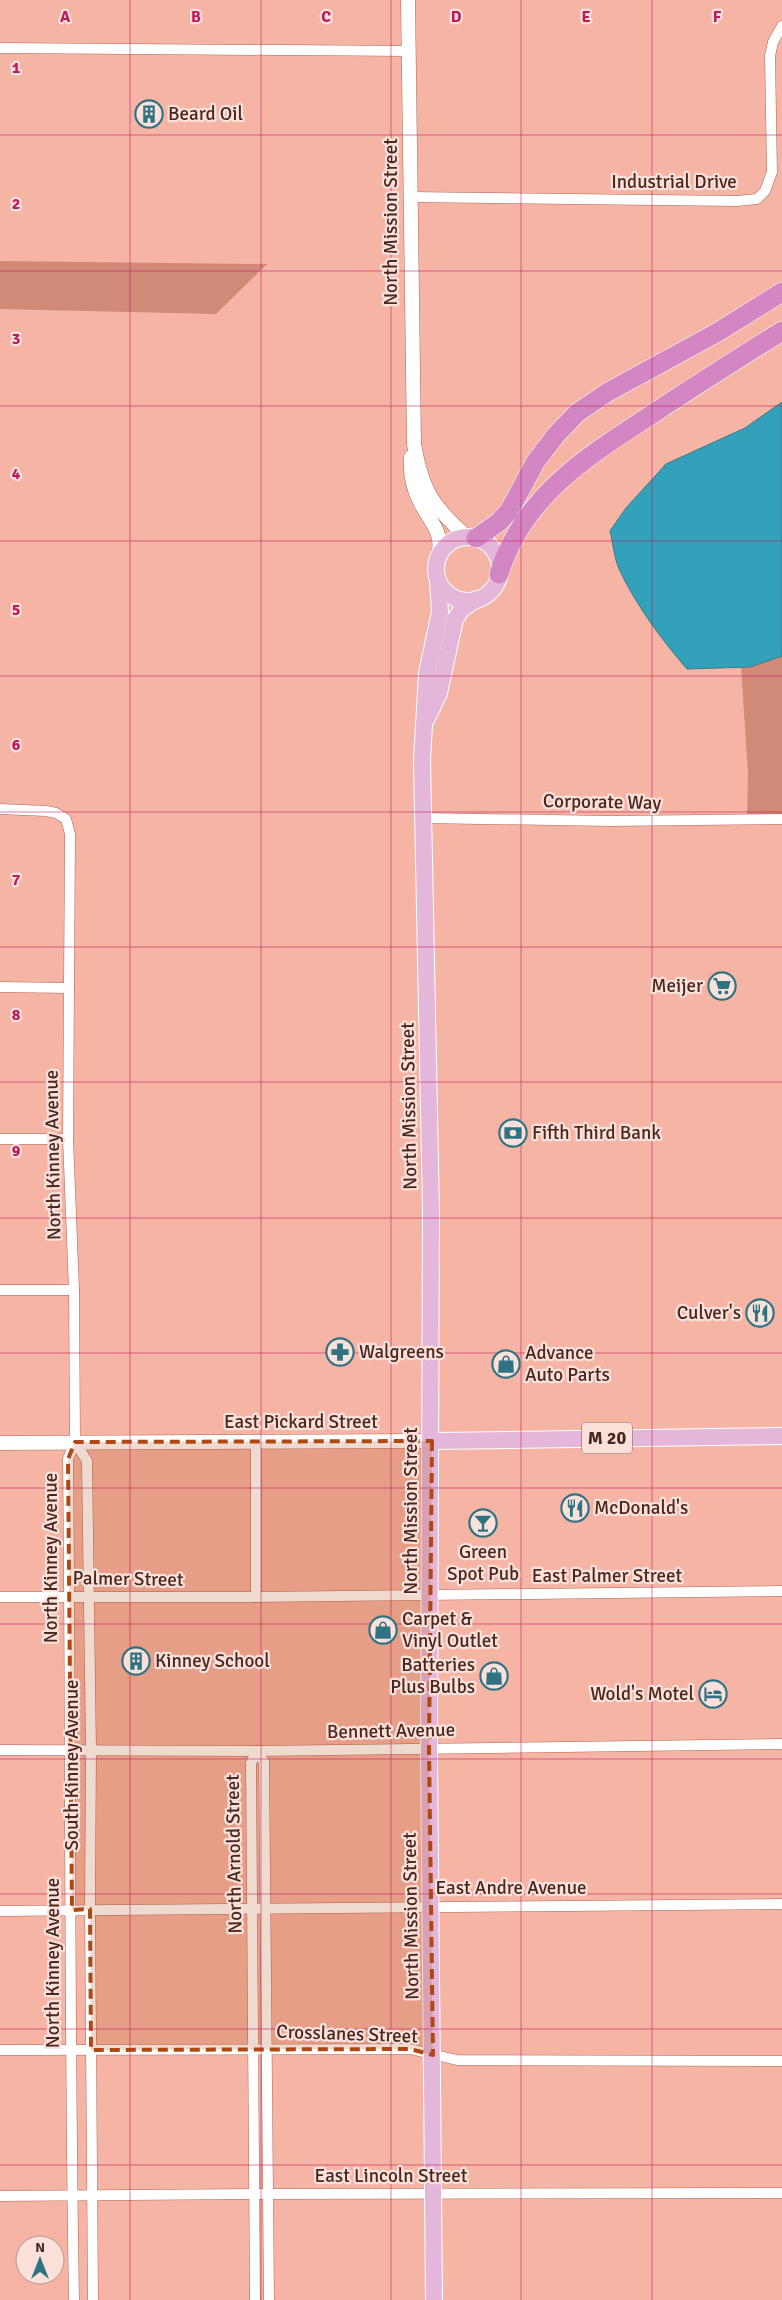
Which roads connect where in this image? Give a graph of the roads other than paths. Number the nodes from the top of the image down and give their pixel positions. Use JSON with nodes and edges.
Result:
{"nodes":[{"id":1,"x":408,"y":0,"type":"edge"},
{"id":2,"x":782,"y":26,"type":"edge"},
{"id":3,"x":0,"y":48,"type":"edge"},
{"id":4,"x":407,"y":51,"type":"junction"},
{"id":5,"x":411,"y":197,"type":"junction"},
{"id":6,"x":782,"y":292,"type":"edge"},
{"id":7,"x":782,"y":331,"type":"edge"},
{"id":8,"x":414,"y":444,"type":"junction"},
{"id":9,"x":471,"y":537,"type":"junction"},
{"id":10,"x":438,"y":558,"type":"junction"},
{"id":11,"x":499,"y":574,"type":"junction"},
{"id":12,"x":438,"y":581,"type":"junction"},
{"id":13,"x":477,"y":599,"type":"junction"},
{"id":14,"x":425,"y":722,"type":"junction"},
{"id":15,"x":0,"y":809,"type":"edge"},
{"id":16,"x":422,"y":818,"type":"junction"},
{"id":17,"x":782,"y":819,"type":"edge"},
{"id":18,"x":0,"y":987,"type":"edge"},
{"id":19,"x":68,"y":988,"type":"junction"},
{"id":20,"x":0,"y":1139,"type":"edge"},
{"id":21,"x":68,"y":1139,"type":"junction"},
{"id":22,"x":0,"y":1290,"type":"edge"},
{"id":23,"x":74,"y":1290,"type":"junction"},
{"id":24,"x":782,"y":1436,"type":"edge"},
{"id":25,"x":432,"y":1441,"type":"junction"},
{"id":26,"x":75,"y":1442,"type":"junction"},
{"id":27,"x":256,"y":1442,"type":"junction"},
{"id":28,"x":0,"y":1443,"type":"edge"},
{"id":29,"x":782,"y":1592,"type":"edge"},
{"id":30,"x":431,"y":1595,"type":"junction"},
{"id":31,"x":69,"y":1596,"type":"junction"},
{"id":32,"x":0,"y":1597,"type":"edge"},
{"id":33,"x":89,"y":1597,"type":"junction"},
{"id":34,"x":256,"y":1597,"type":"junction"},
{"id":35,"x":782,"y":1744,"type":"edge"},
{"id":36,"x":429,"y":1748,"type":"junction"},
{"id":37,"x":91,"y":1749,"type":"junction"},
{"id":38,"x":0,"y":1750,"type":"edge"},
{"id":39,"x":69,"y":1750,"type":"junction"},
{"id":40,"x":257,"y":1751,"type":"junction"},
{"id":41,"x":782,"y":1904,"type":"edge"},
{"id":42,"x":431,"y":1906,"type":"junction"},
{"id":43,"x":90,"y":1909,"type":"junction"},
{"id":44,"x":72,"y":1910,"type":"junction"},
{"id":45,"x":252,"y":1910,"type":"junction"},
{"id":46,"x":267,"y":1910,"type":"junction"},
{"id":47,"x":0,"y":1911,"type":"edge"},
{"id":48,"x":254,"y":2049,"type":"junction"},
{"id":49,"x":267,"y":2049,"type":"junction"},
{"id":50,"x":0,"y":2050,"type":"edge"},
{"id":51,"x":70,"y":2050,"type":"junction"},
{"id":52,"x":91,"y":2050,"type":"junction"},
{"id":53,"x":433,"y":2055,"type":"junction"},
{"id":54,"x":782,"y":2061,"type":"edge"},
{"id":55,"x":434,"y":2193,"type":"junction"},
{"id":56,"x":782,"y":2193,"type":"edge"},
{"id":57,"x":254,"y":2194,"type":"junction"},
{"id":58,"x":268,"y":2194,"type":"junction"},
{"id":59,"x":0,"y":2196,"type":"edge"},
{"id":60,"x":72,"y":2196,"type":"junction"},
{"id":61,"x":92,"y":2196,"type":"junction"},
{"id":62,"x":74,"y":2300,"type":"edge"},
{"id":63,"x":93,"y":2300,"type":"edge"},
{"id":64,"x":256,"y":2300,"type":"edge"},
{"id":65,"x":269,"y":2300,"type":"edge"},
{"id":66,"x":434,"y":2300,"type":"edge"}],
"edges":[{"from":1,"to":4,"type":"main road","name":"North Mission Street"},
{"from":2,"to":5,"type":"street","name":"Industrial Drive"},
{"from":3,"to":4,"type":"street"},
{"from":4,"to":5,"type":"main road","name":"North Mission Street"},
{"from":5,"to":8,"type":"main road","name":"North Mission Street"},
{"from":6,"to":9,"type":"highway"},
{"from":7,"to":11,"type":"highway"},
{"from":8,"to":9,"type":"main road","name":"North Mission Street"},
{"from":8,"to":10,"type":"main road","name":"North Mission Street"},
{"from":9,"to":10,"type":"main road"},
{"from":9,"to":11,"type":"main road","name":"North Mission Street"},
{"from":10,"to":12,"type":"main road","name":"North Mission Street"},
{"from":11,"to":13,"type":"main road","name":"North Mission Street"},
{"from":12,"to":13,"type":"main road"},
{"from":12,"to":14,"type":"main road","name":"North Mission Street"},
{"from":13,"to":14,"type":"main road","name":"North Mission Street"},
{"from":14,"to":16,"type":"main road","name":"North Mission Street"},
{"from":15,"to":19,"type":"street","name":"North Kinney Avenue"},
{"from":16,"to":17,"type":"street","name":"Corporate Way"},
{"from":16,"to":25,"type":"main road","name":"North Mission Street"},
{"from":18,"to":19,"type":"street"},
{"from":19,"to":21,"type":"street","name":"North Kinney Avenue"},
{"from":20,"to":21,"type":"street"},
{"from":21,"to":23,"type":"street","name":"North Kinney Avenue"},
{"from":22,"to":23,"type":"street"},
{"from":23,"to":26,"type":"street","name":"North Kinney Avenue"},
{"from":24,"to":25,"type":"main road","name":"East Pickard Street","number":"M 20"},
{"from":25,"to":27,"type":"main road","name":"East Pickard Street"},
{"from":25,"to":30,"type":"main road","name":"North Mission Street"},
{"from":26,"to":27,"type":"main road","name":"East Pickard Street"},
{"from":26,"to":28,"type":"main road","name":"East Pickard Street"},
{"from":26,"to":31,"type":"street","name":"North Kinney Avenue"},
{"from":26,"to":33,"type":"street","name":"South Kinney Avenue"},
{"from":27,"to":34,"type":"street"},
{"from":29,"to":30,"type":"street","name":"East Palmer Street"},
{"from":30,"to":34,"type":"street","name":"East Palmer Street"},
{"from":30,"to":36,"type":"main road","name":"North Mission Street"},
{"from":31,"to":32,"type":"street","name":"Palmer Street"},
{"from":31,"to":33,"type":"street","name":"Palmer Street"},
{"from":31,"to":39,"type":"street","name":"North Kinney Avenue"},
{"from":33,"to":34,"type":"street","name":"Palmer Street"},
{"from":33,"to":37,"type":"street","name":"South Kinney Avenue"},
{"from":35,"to":36,"type":"street","name":"Bennett Avenue"},
{"from":36,"to":40,"type":"street","name":"Bennett Avenue"},
{"from":36,"to":42,"type":"main road","name":"North Mission Street"},
{"from":37,"to":39,"type":"street","name":"Bennett Avenue"},
{"from":37,"to":40,"type":"street","name":"Bennett Avenue"},
{"from":37,"to":43,"type":"street","name":"South Kinney Avenue"},
{"from":38,"to":39,"type":"street","name":"Bennett Avenue"},
{"from":39,"to":44,"type":"street","name":"North Kinney Avenue"},
{"from":40,"to":45,"type":"street","name":"North Arnold Street"},
{"from":40,"to":46,"type":"street","name":"North Arnold Street"},
{"from":41,"to":42,"type":"street","name":"East Andre Avenue"},
{"from":42,"to":46,"type":"street","name":"East Andre Avenue"},
{"from":42,"to":53,"type":"main road","name":"North Mission Street"},
{"from":43,"to":44,"type":"street","name":"East Andre Avenue"},
{"from":43,"to":45,"type":"street","name":"East Andre Avenue"},
{"from":43,"to":52,"type":"street","name":"South Kinney Avenue"},
{"from":44,"to":47,"type":"street","name":"East Andre Avenue"},
{"from":44,"to":51,"type":"street","name":"North Kinney Avenue"},
{"from":45,"to":46,"type":"street","name":"East Andre Avenue"},
{"from":45,"to":48,"type":"street","name":"North Arnold Street"},
{"from":46,"to":49,"type":"street","name":"North Arnold Street"},
{"from":48,"to":49,"type":"street","name":"Crosslanes Street"},
{"from":48,"to":52,"type":"street","name":"Crosslanes Street"},
{"from":48,"to":57,"type":"street","name":"North Arnold Street"},
{"from":49,"to":53,"type":"street","name":"Crosslanes Street"},
{"from":49,"to":58,"type":"street","name":"North Arnold Street"},
{"from":50,"to":51,"type":"street","name":"Crosslanes Street"},
{"from":51,"to":52,"type":"street","name":"Crosslanes Street"},
{"from":51,"to":60,"type":"street","name":"North Kinney Avenue"},
{"from":52,"to":61,"type":"street","name":"South Kinney Avenue"},
{"from":53,"to":54,"type":"street","name":"Crosslanes Street"},
{"from":53,"to":55,"type":"main road","name":"North Mission Street"},
{"from":55,"to":56,"type":"street","name":"East Lincoln Street"},
{"from":55,"to":58,"type":"street","name":"East Lincoln Street"},
{"from":55,"to":66,"type":"main road","name":"North Mission Street"},
{"from":57,"to":58,"type":"street","name":"East Lincoln Street"},
{"from":57,"to":61,"type":"street","name":"East Lincoln Street"},
{"from":57,"to":64,"type":"street","name":"North Arnold Street"},
{"from":58,"to":65,"type":"street","name":"North Arnold Street"},
{"from":59,"to":60,"type":"street","name":"East Lincoln Street"},
{"from":60,"to":61,"type":"street","name":"East Lincoln Street"},
{"from":60,"to":62,"type":"street","name":"North Kinney Avenue"},
{"from":61,"to":63,"type":"street","name":"South Kinney Avenue"}]}
